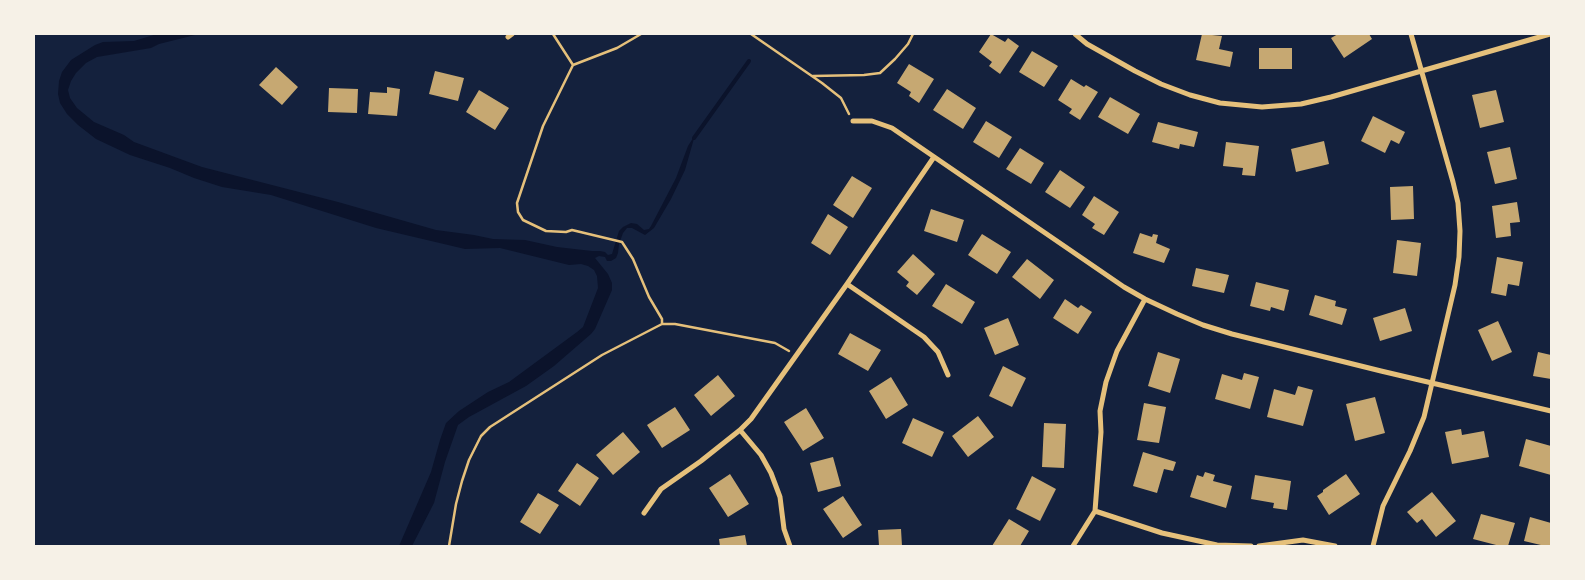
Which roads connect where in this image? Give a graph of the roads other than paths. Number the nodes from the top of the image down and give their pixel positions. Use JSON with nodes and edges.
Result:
{"nodes":[{"id":1,"x":1075,"y":34,"type":"edge"},
{"id":2,"x":1411,"y":34,"type":"edge"},
{"id":3,"x":1550,"y":34,"type":"edge"},
{"id":4,"x":1422,"y":72,"type":"junction"},
{"id":5,"x":853,"y":121,"type":"road end"},
{"id":6,"x":934,"y":157,"type":"junction"},
{"id":7,"x":847,"y":284,"type":"junction"},
{"id":8,"x":1144,"y":299,"type":"junction"},
{"id":9,"x":948,"y":375,"type":"dead end"},
{"id":10,"x":1431,"y":382,"type":"junction"},
{"id":11,"x":1551,"y":411,"type":"edge"},
{"id":12,"x":740,"y":430,"type":"junction"},
{"id":13,"x":1094,"y":511,"type":"junction"},
{"id":14,"x":644,"y":513,"type":"dead end"},
{"id":15,"x":790,"y":546,"type":"edge"},
{"id":16,"x":1074,"y":546,"type":"edge"},
{"id":17,"x":1251,"y":546,"type":"edge"},
{"id":18,"x":1259,"y":546,"type":"edge"},
{"id":19,"x":1335,"y":546,"type":"edge"},
{"id":20,"x":1373,"y":546,"type":"edge"}],
"edges":[{"from":1,"to":4,"type":"street"},
{"from":2,"to":4,"type":"street"},
{"from":3,"to":4,"type":"street"},
{"from":4,"to":10,"type":"street"},
{"from":5,"to":6,"type":"street"},
{"from":6,"to":7,"type":"street"},
{"from":6,"to":8,"type":"street"},
{"from":7,"to":9,"type":"street"},
{"from":7,"to":12,"type":"street"},
{"from":8,"to":10,"type":"street"},
{"from":8,"to":13,"type":"street"},
{"from":10,"to":11,"type":"street"},
{"from":10,"to":20,"type":"street"},
{"from":12,"to":14,"type":"street"},
{"from":12,"to":15,"type":"street"},
{"from":13,"to":16,"type":"street"},
{"from":13,"to":17,"type":"street"},
{"from":18,"to":19,"type":"street"}]}
